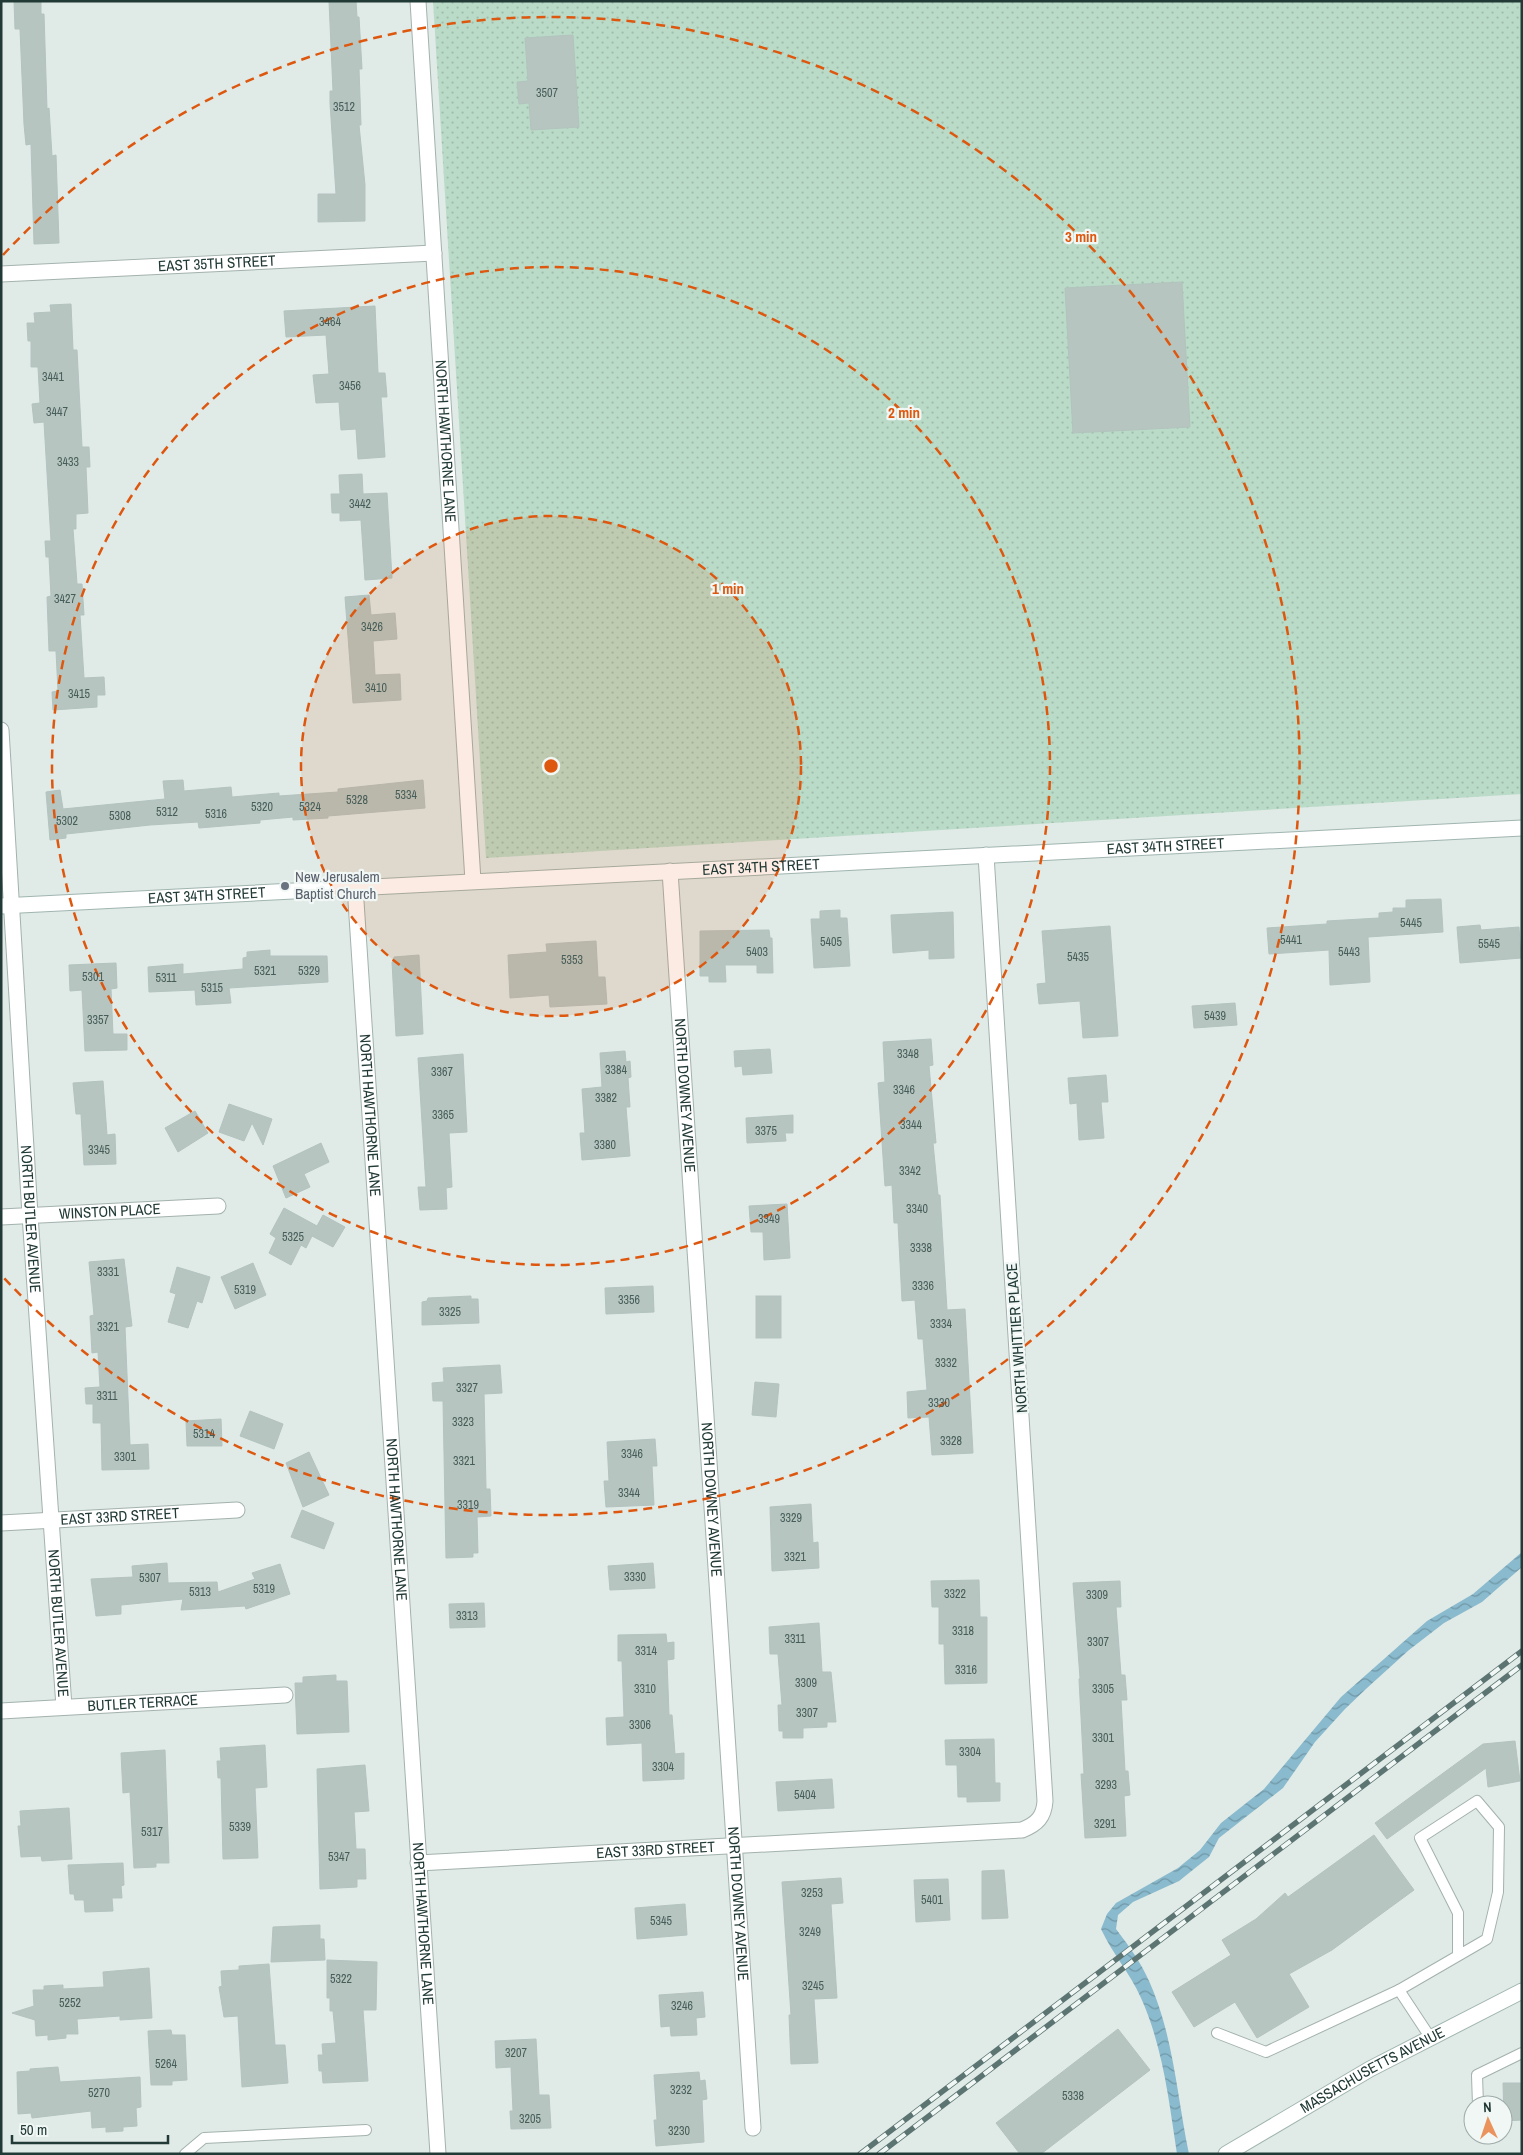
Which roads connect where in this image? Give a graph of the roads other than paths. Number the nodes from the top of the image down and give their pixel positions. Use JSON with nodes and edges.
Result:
{"nodes":[{"id":1,"x":418,"y":1,"type":"edge"},
{"id":2,"x":434,"y":253,"type":"junction"},
{"id":3,"x":1,"y":274,"type":"edge"},
{"id":4,"x":1,"y":730,"type":"edge"},
{"id":5,"x":1522,"y":828,"type":"edge"},
{"id":6,"x":986,"y":855,"type":"junction"},
{"id":7,"x":670,"y":871,"type":"junction"},
{"id":8,"x":473,"y":881,"type":"junction"},
{"id":9,"x":354,"y":886,"type":"junction"},
{"id":10,"x":7,"y":905,"type":"edge"},
{"id":11,"x":218,"y":1206,"type":"dead end"},
{"id":12,"x":30,"y":1215,"type":"junction"},
{"id":13,"x":1,"y":1217,"type":"edge"},
{"id":14,"x":237,"y":1510,"type":"dead end"},
{"id":15,"x":51,"y":1521,"type":"junction"},
{"id":16,"x":1,"y":1523,"type":"edge"},
{"id":17,"x":284,"y":1695,"type":"dead end"},
{"id":18,"x":64,"y":1707,"type":"junction"},
{"id":19,"x":1,"y":1710,"type":"edge"},
{"id":20,"x":1040,"y":1820,"type":"joint"},
{"id":21,"x":733,"y":1845,"type":"junction"},
{"id":22,"x":418,"y":1863,"type":"junction"},
{"id":23,"x":1458,"y":1955,"type":"junction"},
{"id":24,"x":1399,"y":1990,"type":"junction"},
{"id":25,"x":1522,"y":1991,"type":"edge"},
{"id":26,"x":1217,"y":2033,"type":"dead end"},
{"id":27,"x":1430,"y":2037,"type":"junction"},
{"id":28,"x":1522,"y":2053,"type":"edge"},
{"id":29,"x":1478,"y":2095,"type":"edge"},
{"id":30,"x":752,"y":2128,"type":"dead end"},
{"id":31,"x":366,"y":2130,"type":"dead end"},
{"id":32,"x":185,"y":2154,"type":"edge"},
{"id":33,"x":438,"y":2154,"type":"edge"},
{"id":34,"x":1226,"y":2154,"type":"edge"}],
"edges":[{"from":1,"to":2,"type":"street","name":"NORTH HAWTHORNE LANE"},
{"from":2,"to":3,"type":"street","name":"EAST 35TH STREET"},
{"from":2,"to":8,"type":"street","name":"NORTH HAWTHORNE LANE"},
{"from":4,"to":10,"type":"street","name":"NORTH BUTLER AVENUE"},
{"from":5,"to":6,"type":"street","name":"EAST 34TH STREET"},
{"from":6,"to":7,"type":"street","name":"EAST 34TH STREET"},
{"from":6,"to":20,"type":"street","name":"NORTH WHITTIER PLACE"},
{"from":7,"to":8,"type":"street","name":"EAST 34TH STREET"},
{"from":7,"to":21,"type":"street","name":"NORTH DOWNEY AVENUE"},
{"from":8,"to":9,"type":"street","name":"EAST 34TH STREET"},
{"from":9,"to":10,"type":"street","name":"EAST 34TH STREET"},
{"from":9,"to":22,"type":"street","name":"NORTH HAWTHORNE LANE"},
{"from":10,"to":12,"type":"street","name":"NORTH BUTLER AVENUE"},
{"from":11,"to":12,"type":"street","name":"WINSTON PLACE"},
{"from":12,"to":13,"type":"street","name":"WINSTON PLACE"},
{"from":12,"to":15,"type":"street","name":"NORTH BUTLER AVENUE"},
{"from":14,"to":15,"type":"street","name":"EAST 33RD STREET"},
{"from":15,"to":16,"type":"street","name":"EAST 33RD STREET"},
{"from":15,"to":18,"type":"street","name":"NORTH BUTLER AVENUE"},
{"from":17,"to":18,"type":"street","name":"BUTLER TERRACE"},
{"from":18,"to":19,"type":"street","name":"BUTLER TERRACE"},
{"from":20,"to":21,"type":"street","name":"EAST 33RD STREET"},
{"from":21,"to":22,"type":"street","name":"EAST 33RD STREET"},
{"from":21,"to":30,"type":"street","name":"NORTH DOWNEY AVENUE"},
{"from":22,"to":33,"type":"street","name":"NORTH HAWTHORNE LANE"},
{"from":23,"to":23,"type":"lane"},
{"from":23,"to":24,"type":"lane"},
{"from":24,"to":26,"type":"lane"},
{"from":24,"to":27,"type":"lane"},
{"from":25,"to":27,"type":"street","name":"MASSACHUSETTS AVENUE"},
{"from":27,"to":34,"type":"street","name":"MASSACHUSETTS AVENUE"},
{"from":28,"to":29,"type":"lane"},
{"from":31,"to":32,"type":"lane"}]}
